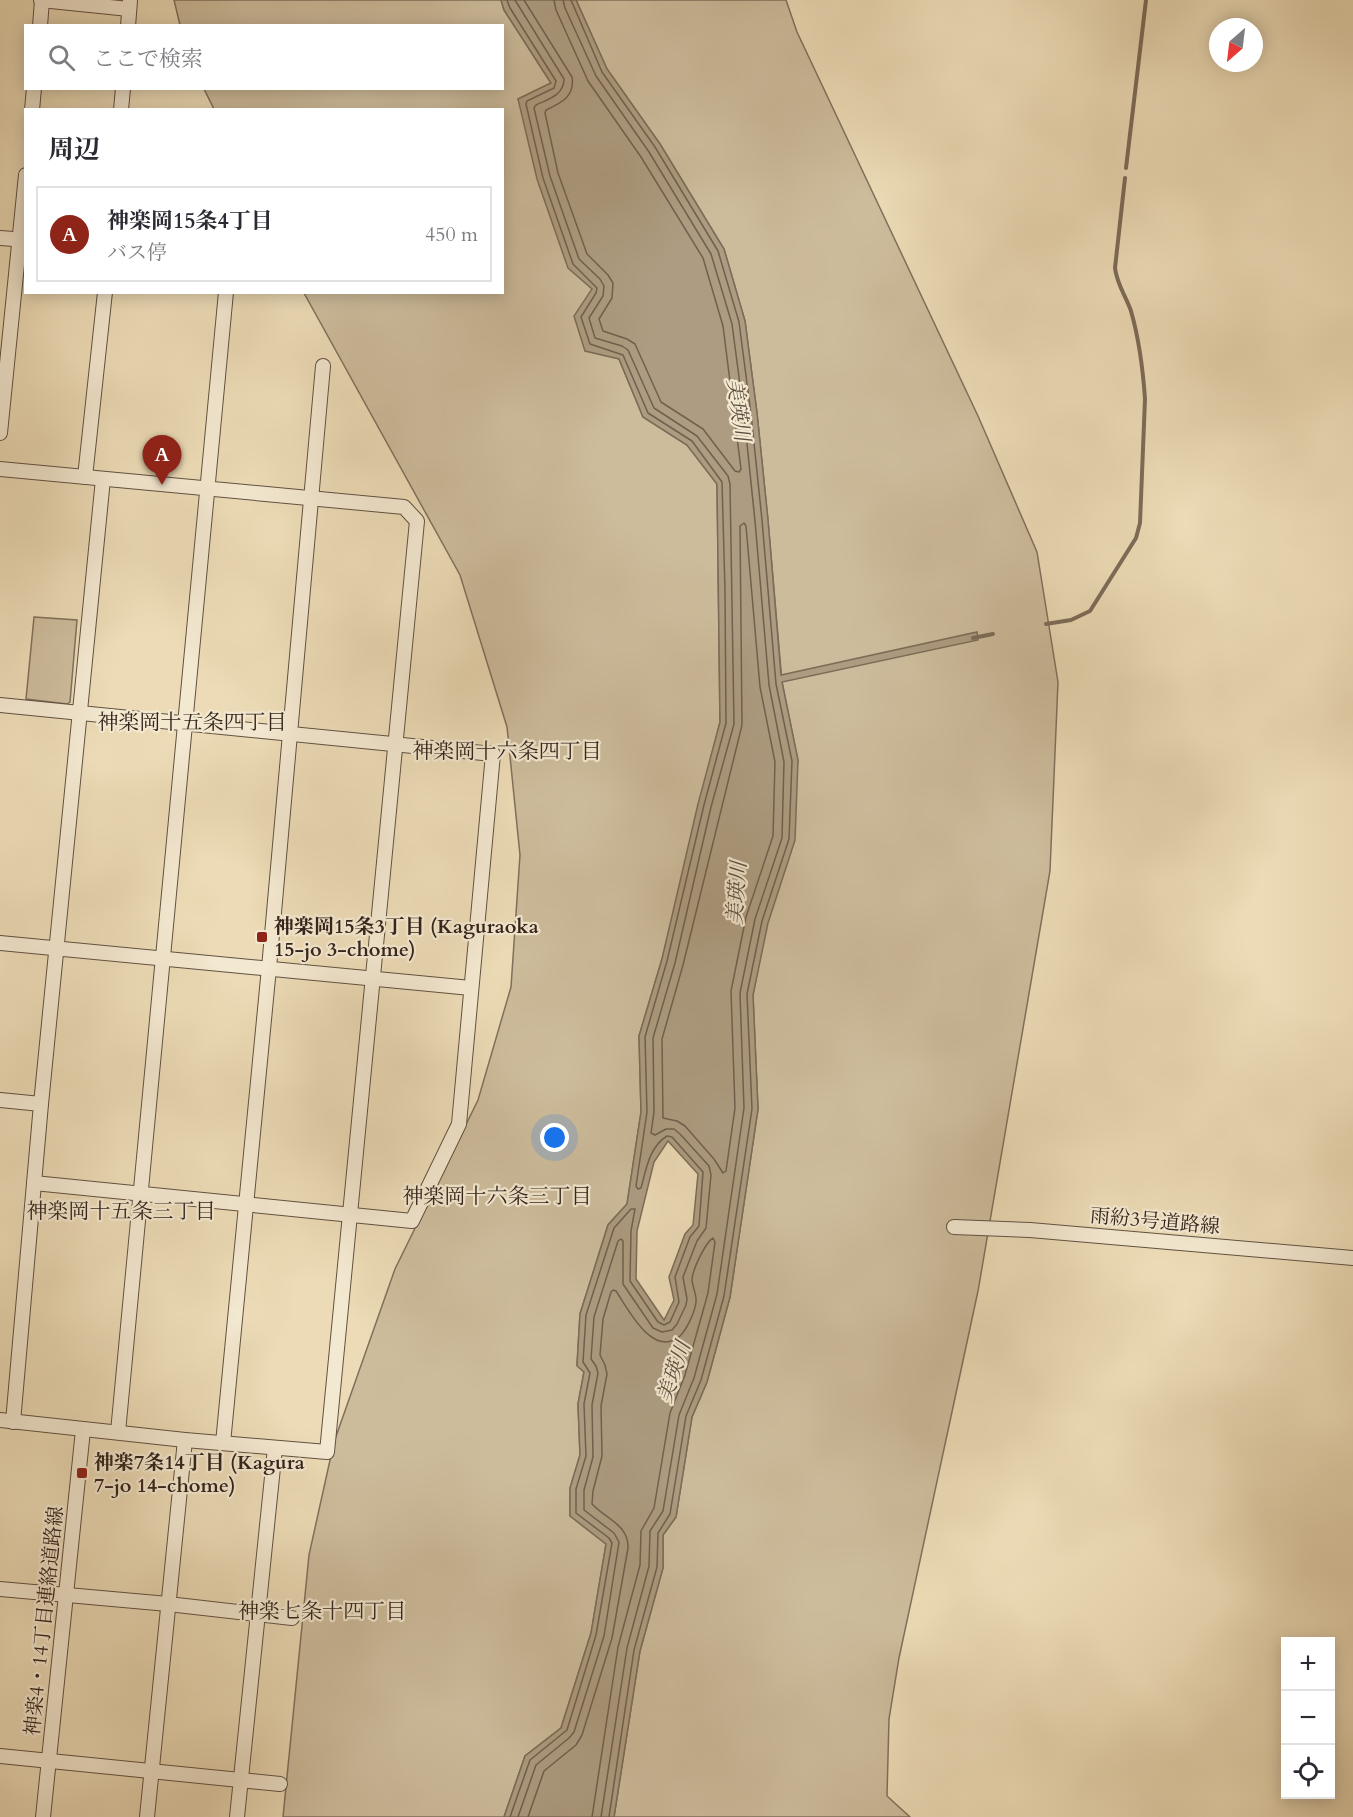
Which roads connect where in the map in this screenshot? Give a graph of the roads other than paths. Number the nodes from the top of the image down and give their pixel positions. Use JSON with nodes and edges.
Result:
{"nodes":[{"id":1,"x":42,"y":0,"type":"edge"},
{"id":2,"x":130,"y":5,"type":"edge"},
{"id":3,"x":40,"y":24,"type":"edge"},
{"id":4,"x":128,"y":24,"type":"edge"},
{"id":5,"x":34,"y":90,"type":"edge"},
{"id":6,"x":123,"y":90,"type":"edge"},
{"id":7,"x":32,"y":108,"type":"edge"},
{"id":8,"x":121,"y":108,"type":"edge"},
{"id":9,"x":24,"y":208,"type":"edge"},
{"id":10,"x":0,"y":238,"type":"edge"},
{"id":11,"x":22,"y":240,"type":"edge"},
{"id":12,"x":105,"y":294,"type":"edge"},
{"id":13,"x":226,"y":294,"type":"edge"},
{"id":14,"x":323,"y":366,"type":"dead end"},
{"id":15,"x":0,"y":433,"type":"edge"},
{"id":16,"x":0,"y":469,"type":"edge"},
{"id":17,"x":85,"y":477,"type":"junction"},
{"id":18,"x":103,"y":479,"type":"junction"},
{"id":19,"x":206,"y":489,"type":"junction"},
{"id":20,"x":311,"y":499,"type":"junction"},
{"id":21,"x":0,"y":705,"type":"edge"},
{"id":22,"x":81,"y":713,"type":"junction"},
{"id":23,"x":186,"y":724,"type":"junction"},
{"id":24,"x":290,"y":735,"type":"junction"},
{"id":25,"x":395,"y":744,"type":"junction"},
{"id":26,"x":0,"y":943,"type":"edge"},
{"id":27,"x":58,"y":948,"type":"junction"},
{"id":28,"x":163,"y":958,"type":"junction"},
{"id":29,"x":269,"y":968,"type":"junction"},
{"id":30,"x":373,"y":980,"type":"junction"},
{"id":31,"x":471,"y":988,"type":"junction"},
{"id":32,"x":0,"y":1100,"type":"edge"},
{"id":33,"x":41,"y":1104,"type":"junction"},
{"id":34,"x":34,"y":1183,"type":"junction"},
{"id":35,"x":141,"y":1194,"type":"junction"},
{"id":36,"x":245,"y":1204,"type":"junction"},
{"id":37,"x":350,"y":1214,"type":"junction"},
{"id":38,"x":954,"y":1227,"type":"dead end"},
{"id":39,"x":1353,"y":1258,"type":"edge"},
{"id":40,"x":7,"y":1421,"type":"edge"},
{"id":41,"x":83,"y":1430,"type":"junction"},
{"id":42,"x":118,"y":1432,"type":"junction"},
{"id":43,"x":185,"y":1440,"type":"junction"},
{"id":44,"x":223,"y":1443,"type":"junction"},
{"id":45,"x":275,"y":1448,"type":"junction"},
{"id":46,"x":0,"y":1589,"type":"edge"},
{"id":47,"x":66,"y":1596,"type":"junction"},
{"id":48,"x":168,"y":1604,"type":"junction"},
{"id":49,"x":259,"y":1613,"type":"junction"},
{"id":50,"x":292,"y":1618,"type":"dead end"},
{"id":51,"x":0,"y":1756,"type":"edge"},
{"id":52,"x":49,"y":1760,"type":"junction"},
{"id":53,"x":152,"y":1771,"type":"junction"},
{"id":54,"x":241,"y":1780,"type":"junction"},
{"id":55,"x":280,"y":1784,"type":"dead end"},
{"id":56,"x":43,"y":1817,"type":"edge"},
{"id":57,"x":147,"y":1817,"type":"edge"},
{"id":58,"x":237,"y":1817,"type":"edge"}],
"edges":[{"from":1,"to":2,"type":"street"},
{"from":1,"to":3,"type":"street"},
{"from":2,"to":4,"type":"street"},
{"from":5,"to":7,"type":"street"},
{"from":6,"to":8,"type":"street"},
{"from":9,"to":11,"type":"street"},
{"from":10,"to":11,"type":"street"},
{"from":11,"to":15,"type":"street"},
{"from":12,"to":17,"type":"street"},
{"from":13,"to":19,"type":"street"},
{"from":14,"to":20,"type":"street"},
{"from":16,"to":17,"type":"street"},
{"from":17,"to":18,"type":"street"},
{"from":18,"to":19,"type":"street"},
{"from":18,"to":22,"type":"street"},
{"from":19,"to":20,"type":"street"},
{"from":19,"to":23,"type":"street"},
{"from":20,"to":24,"type":"street"},
{"from":20,"to":25,"type":"street"},
{"from":21,"to":22,"type":"street"},
{"from":22,"to":23,"type":"street"},
{"from":22,"to":27,"type":"street"},
{"from":23,"to":24,"type":"street"},
{"from":23,"to":28,"type":"street"},
{"from":24,"to":25,"type":"street"},
{"from":24,"to":29,"type":"street"},
{"from":25,"to":30,"type":"street"},
{"from":25,"to":31,"type":"street"},
{"from":26,"to":27,"type":"street"},
{"from":27,"to":28,"type":"street"},
{"from":27,"to":33,"type":"street"},
{"from":28,"to":29,"type":"street"},
{"from":28,"to":35,"type":"street"},
{"from":29,"to":30,"type":"street"},
{"from":29,"to":36,"type":"street"},
{"from":30,"to":31,"type":"street"},
{"from":30,"to":37,"type":"street"},
{"from":31,"to":37,"type":"street"},
{"from":32,"to":33,"type":"street"},
{"from":33,"to":34,"type":"street"},
{"from":34,"to":35,"type":"street"},
{"from":34,"to":40,"type":"street"},
{"from":35,"to":36,"type":"street"},
{"from":35,"to":42,"type":"street"},
{"from":36,"to":37,"type":"street"},
{"from":36,"to":44,"type":"street"},
{"from":37,"to":45,"type":"street"},
{"from":38,"to":39,"type":"street","name":"雨紛3号道路線"},
{"from":40,"to":41,"type":"street"},
{"from":41,"to":42,"type":"street"},
{"from":41,"to":47,"type":"street","name":"神楽4・14丁目連絡道路線"},
{"from":42,"to":43,"type":"street"},
{"from":43,"to":44,"type":"street"},
{"from":43,"to":48,"type":"street"},
{"from":44,"to":45,"type":"street"},
{"from":45,"to":49,"type":"street"},
{"from":46,"to":47,"type":"street"},
{"from":47,"to":48,"type":"street"},
{"from":47,"to":52,"type":"street","name":"神楽4・14丁目連絡道路線"},
{"from":48,"to":49,"type":"street"},
{"from":48,"to":53,"type":"street"},
{"from":49,"to":50,"type":"street"},
{"from":49,"to":54,"type":"street"},
{"from":51,"to":52,"type":"street"},
{"from":52,"to":53,"type":"street"},
{"from":52,"to":56,"type":"street","name":"神楽4・14丁目連絡道路線"},
{"from":53,"to":54,"type":"street"},
{"from":53,"to":57,"type":"street"},
{"from":54,"to":55,"type":"street"},
{"from":54,"to":58,"type":"street"}]}
